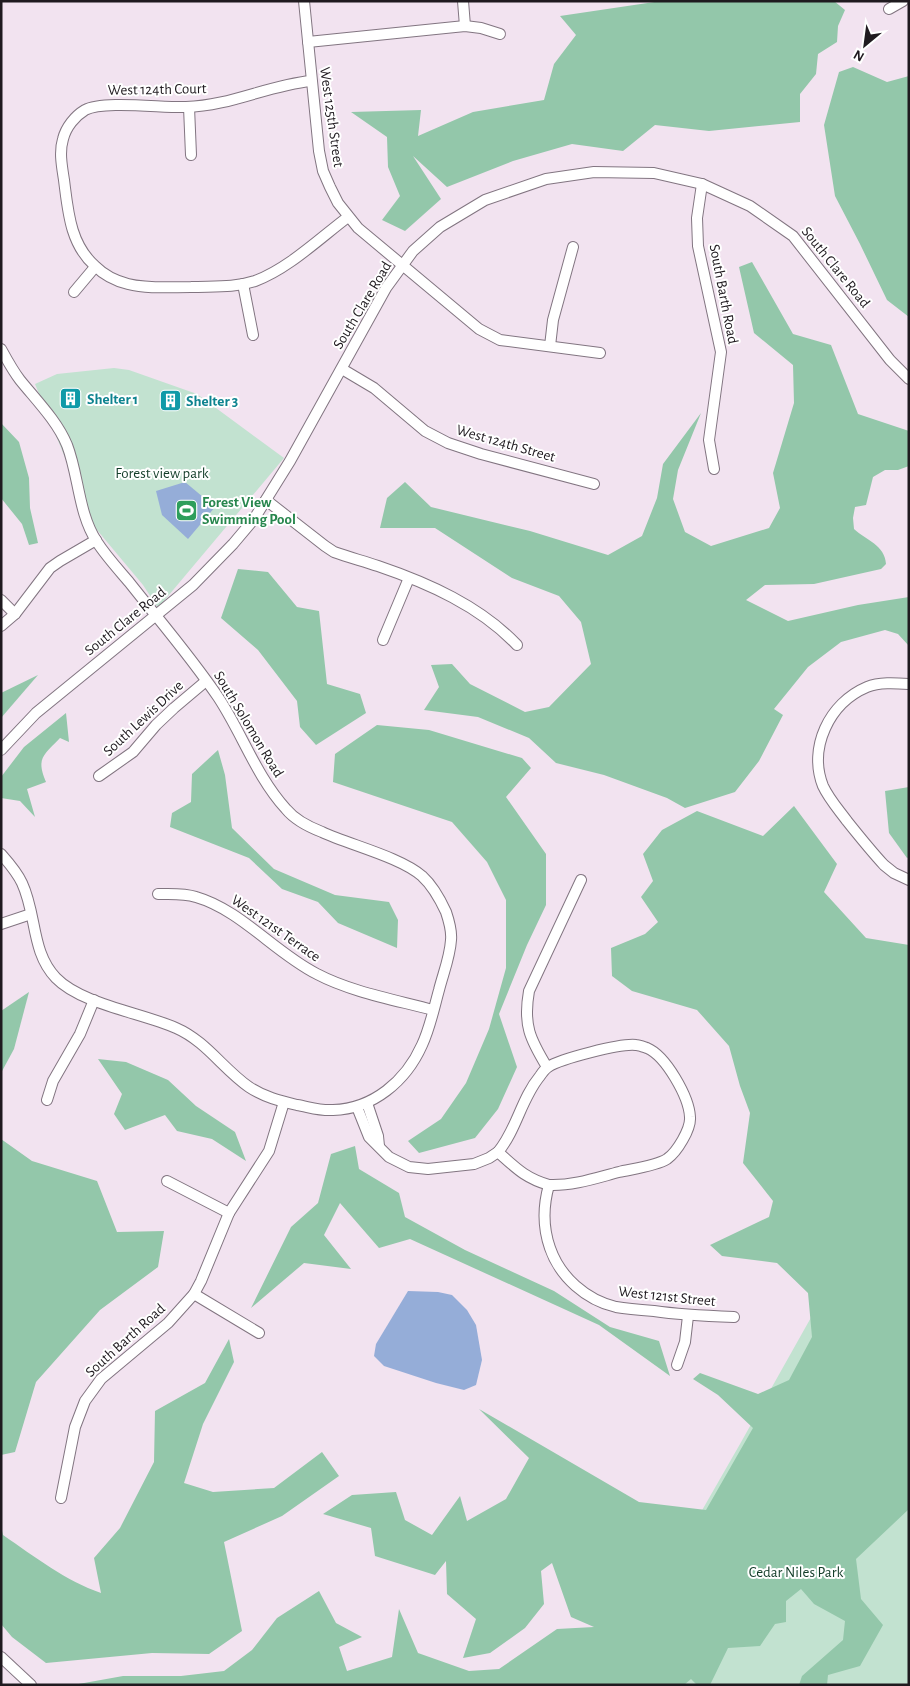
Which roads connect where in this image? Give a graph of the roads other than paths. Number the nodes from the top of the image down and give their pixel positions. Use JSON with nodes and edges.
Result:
{"nodes":[{"id":1,"x":304,"y":1,"type":"edge"},
{"id":2,"x":463,"y":1,"type":"edge"},
{"id":3,"x":903,"y":1,"type":"edge"},
{"id":4,"x":889,"y":9,"type":"dead end"},
{"id":5,"x":465,"y":26,"type":"junction"},
{"id":6,"x":500,"y":34,"type":"dead end"},
{"id":7,"x":308,"y":42,"type":"junction"},
{"id":8,"x":311,"y":81,"type":"junction"},
{"id":9,"x":189,"y":107,"type":"junction"},
{"id":10,"x":191,"y":155,"type":"dead end"},
{"id":11,"x":702,"y":184,"type":"junction"},
{"id":12,"x":348,"y":217,"type":"junction"},
{"id":13,"x":572,"y":247,"type":"dead end"},
{"id":14,"x":403,"y":265,"type":"junction"},
{"id":15,"x":95,"y":267,"type":"junction"},
{"id":16,"x":243,"y":284,"type":"junction"},
{"id":17,"x":74,"y":292,"type":"dead end"},
{"id":18,"x":253,"y":335,"type":"dead end"},
{"id":19,"x":550,"y":346,"type":"junction"},
{"id":20,"x":1,"y":350,"type":"edge"},
{"id":21,"x":600,"y":354,"type":"dead end"},
{"id":22,"x":342,"y":369,"type":"junction"},
{"id":23,"x":909,"y":379,"type":"edge"},
{"id":24,"x":714,"y":469,"type":"dead end"},
{"id":25,"x":594,"y":484,"type":"dead end"},
{"id":26,"x":266,"y":500,"type":"junction"},
{"id":27,"x":96,"y":540,"type":"junction"},
{"id":28,"x":409,"y":578,"type":"junction"},
{"id":29,"x":1,"y":600,"type":"edge"},
{"id":30,"x":15,"y":614,"type":"junction"},
{"id":31,"x":155,"y":616,"type":"junction"},
{"id":32,"x":1,"y":626,"type":"edge"},
{"id":33,"x":383,"y":640,"type":"dead end"},
{"id":34,"x":517,"y":645,"type":"dead end"},
{"id":35,"x":206,"y":681,"type":"junction"},
{"id":36,"x":909,"y":684,"type":"edge"},
{"id":37,"x":1,"y":750,"type":"edge"},
{"id":38,"x":99,"y":776,"type":"dead end"},
{"id":39,"x":1,"y":854,"type":"edge"},
{"id":40,"x":581,"y":880,"type":"dead end"},
{"id":41,"x":909,"y":880,"type":"edge"},
{"id":42,"x":158,"y":894,"type":"dead end"},
{"id":43,"x":31,"y":914,"type":"junction"},
{"id":44,"x":1,"y":924,"type":"edge"},
{"id":45,"x":94,"y":1000,"type":"junction"},
{"id":46,"x":433,"y":1010,"type":"junction"},
{"id":47,"x":547,"y":1067,"type":"junction"},
{"id":48,"x":47,"y":1100,"type":"dead end"},
{"id":49,"x":284,"y":1102,"type":"junction"},
{"id":50,"x":362,"y":1105,"type":"junction"},
{"id":51,"x":498,"y":1152,"type":"junction"},
{"id":52,"x":166,"y":1181,"type":"dead end"},
{"id":53,"x":549,"y":1184,"type":"junction"},
{"id":54,"x":229,"y":1213,"type":"junction"},
{"id":55,"x":194,"y":1294,"type":"junction"},
{"id":56,"x":688,"y":1316,"type":"junction"},
{"id":57,"x":734,"y":1317,"type":"dead end"},
{"id":58,"x":260,"y":1333,"type":"dead end"},
{"id":59,"x":677,"y":1365,"type":"dead end"},
{"id":60,"x":61,"y":1498,"type":"dead end"},
{"id":61,"x":1,"y":1657,"type":"edge"},
{"id":62,"x":31,"y":1685,"type":"edge"}],
"edges":[{"from":1,"to":7,"type":"street","name":"West 125th Street"},
{"from":2,"to":5,"type":"street"},
{"from":3,"to":4,"type":"street"},
{"from":5,"to":6,"type":"street"},
{"from":5,"to":7,"type":"street"},
{"from":7,"to":8,"type":"street","name":"West 125th Street"},
{"from":8,"to":9,"type":"street","name":"West 124th Court"},
{"from":8,"to":12,"type":"street","name":"West 125th Street"},
{"from":9,"to":10,"type":"street"},
{"from":9,"to":15,"type":"street","name":"West 124th Court"},
{"from":11,"to":14,"type":"street","name":"South Clare Road"},
{"from":11,"to":23,"type":"street","name":"South Clare Road"},
{"from":11,"to":24,"type":"street","name":"South Barth Road"},
{"from":12,"to":14,"type":"street","name":"West 125th Street"},
{"from":12,"to":16,"type":"street","name":"West 124th Court"},
{"from":13,"to":19,"type":"street"},
{"from":14,"to":19,"type":"street","name":"West 125th Street"},
{"from":14,"to":22,"type":"street","name":"South Clare Road"},
{"from":15,"to":16,"type":"street","name":"West 124th Court"},
{"from":15,"to":17,"type":"street"},
{"from":16,"to":18,"type":"street"},
{"from":19,"to":21,"type":"street","name":"West 125th Street"},
{"from":20,"to":27,"type":"street","name":"South Solomon Road"},
{"from":22,"to":25,"type":"street","name":"West 124th Street"},
{"from":22,"to":26,"type":"street","name":"South Clare Road"},
{"from":26,"to":28,"type":"street"},
{"from":26,"to":31,"type":"street","name":"South Clare Road"},
{"from":27,"to":30,"type":"street"},
{"from":27,"to":31,"type":"street","name":"South Solomon Road"},
{"from":28,"to":33,"type":"street"},
{"from":28,"to":34,"type":"street"},
{"from":29,"to":30,"type":"street"},
{"from":30,"to":32,"type":"street"},
{"from":31,"to":35,"type":"street","name":"South Solomon Road"},
{"from":31,"to":37,"type":"street","name":"South Clare Road"},
{"from":35,"to":38,"type":"street","name":"South Lewis Drive"},
{"from":35,"to":46,"type":"street","name":"South Solomon Road"},
{"from":36,"to":41,"type":"street"},
{"from":39,"to":43,"type":"street"},
{"from":40,"to":47,"type":"street"},
{"from":42,"to":46,"type":"street","name":"West 121st Terrace"},
{"from":43,"to":44,"type":"street"},
{"from":43,"to":45,"type":"street"},
{"from":45,"to":48,"type":"street"},
{"from":45,"to":49,"type":"street"},
{"from":46,"to":50,"type":"street"},
{"from":47,"to":51,"type":"street"},
{"from":47,"to":53,"type":"street"},
{"from":49,"to":50,"type":"street"},
{"from":49,"to":54,"type":"street","name":"South Barth Road"},
{"from":50,"to":51,"type":"street"},
{"from":51,"to":53,"type":"street"},
{"from":52,"to":54,"type":"street"},
{"from":53,"to":56,"type":"street","name":"West 121st Street"},
{"from":54,"to":55,"type":"street","name":"South Barth Road"},
{"from":55,"to":58,"type":"street"},
{"from":55,"to":60,"type":"street","name":"South Barth Road"},
{"from":56,"to":57,"type":"street","name":"West 121st Street"},
{"from":56,"to":59,"type":"street"},
{"from":61,"to":62,"type":"street"}]}
